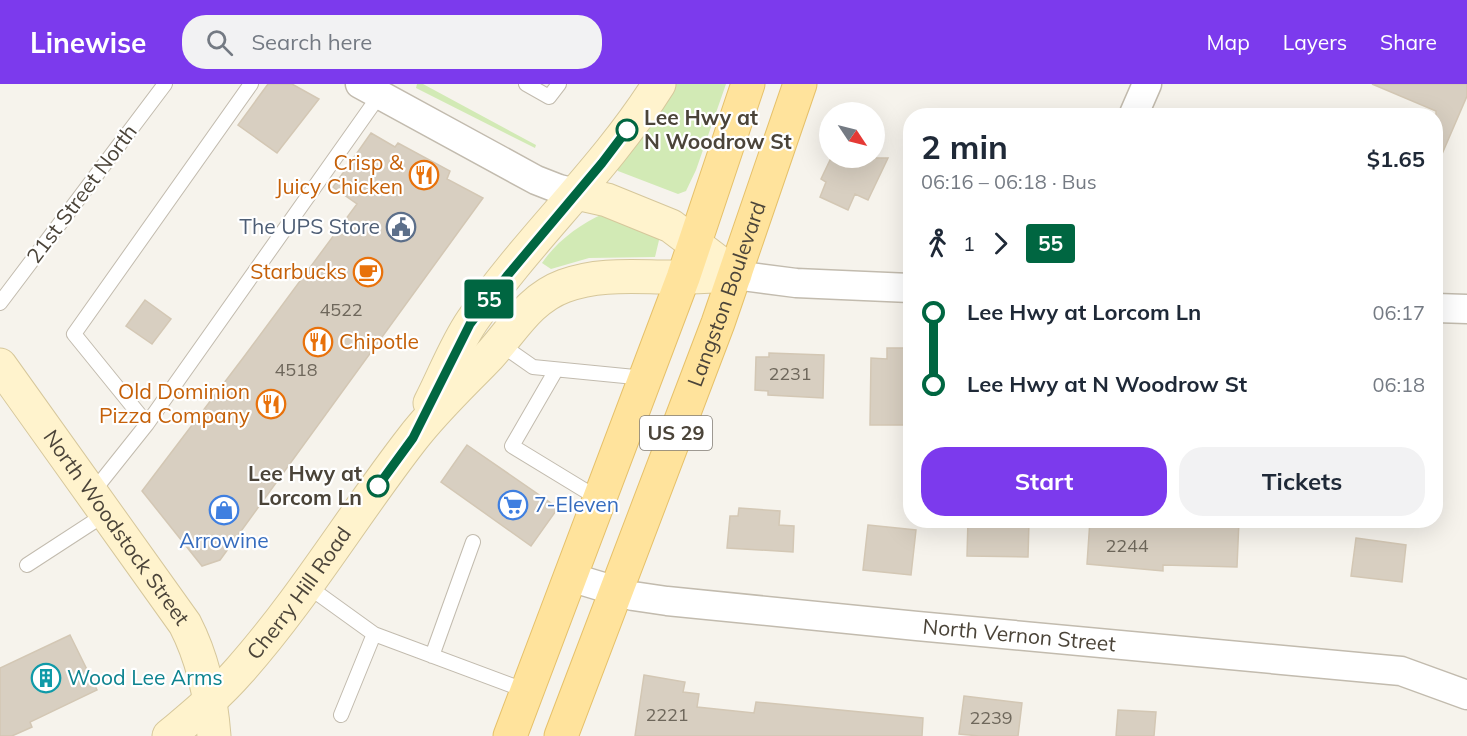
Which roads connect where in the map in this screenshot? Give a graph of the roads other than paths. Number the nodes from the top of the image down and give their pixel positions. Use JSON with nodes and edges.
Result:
{"nodes":[{"id":1,"x":165,"y":84,"type":"edge"},
{"id":2,"x":251,"y":84,"type":"edge"},
{"id":3,"x":526,"y":84,"type":"edge"},
{"id":4,"x":559,"y":84,"type":"edge"},
{"id":5,"x":659,"y":84,"type":"edge"},
{"id":6,"x":748,"y":84,"type":"edge"},
{"id":7,"x":800,"y":84,"type":"edge"},
{"id":8,"x":1147,"y":84,"type":"edge"},
{"id":9,"x":376,"y":88,"type":"edge"},
{"id":10,"x":1136,"y":108,"type":"edge"},
{"id":11,"x":576,"y":193,"type":"junction"},
{"id":12,"x":695,"y":244,"type":"junction"},
{"id":13,"x":735,"y":275,"type":"junction"},
{"id":14,"x":683,"y":278,"type":"junction"},
{"id":15,"x":903,"y":288,"type":"edge"},
{"id":16,"x":0,"y":303,"type":"edge"},
{"id":17,"x":500,"y":344,"type":"junction"},
{"id":18,"x":0,"y":365,"type":"edge"},
{"id":19,"x":556,"y":370,"type":"junction"},
{"id":20,"x":645,"y":378,"type":"junction"},
{"id":21,"x":147,"y":424,"type":"junction"},
{"id":22,"x":413,"y":438,"type":"junction"},
{"id":23,"x":599,"y":499,"type":"junction"},
{"id":24,"x":99,"y":503,"type":"junction"},
{"id":25,"x":473,"y":542,"type":"dead end"},
{"id":26,"x":27,"y":565,"type":"dead end"},
{"id":27,"x":570,"y":577,"type":"junction"},
{"id":28,"x":306,"y":585,"type":"junction"},
{"id":29,"x":617,"y":591,"type":"junction"},
{"id":30,"x":374,"y":634,"type":"junction"},
{"id":31,"x":432,"y":656,"type":"junction"},
{"id":32,"x":527,"y":691,"type":"junction"},
{"id":33,"x":1467,"y":695,"type":"edge"},
{"id":34,"x":211,"y":701,"type":"junction"},
{"id":35,"x":341,"y":715,"type":"dead end"},
{"id":36,"x":170,"y":736,"type":"edge"},
{"id":37,"x":214,"y":736,"type":"edge"},
{"id":38,"x":510,"y":736,"type":"edge"},
{"id":39,"x":561,"y":736,"type":"edge"}],
"edges":[{"from":1,"to":16,"type":"lane","name":"21st Street North"},
{"from":2,"to":21,"type":"lane"},
{"from":3,"to":4,"type":"lane"},
{"from":5,"to":11,"type":"street","name":"Cherry Hill Road"},
{"from":6,"to":12,"type":"main road","number":"US 29"},
{"from":7,"to":13,"type":"main road","name":"Langston Boulevard","number":"US 29"},
{"from":8,"to":10,"type":"street"},
{"from":9,"to":11,"type":"street"},
{"from":9,"to":21,"type":"lane"},
{"from":11,"to":12,"type":"street"},
{"from":11,"to":22,"type":"street","name":"Cherry Hill Road"},
{"from":12,"to":13,"type":"street"},
{"from":12,"to":14,"type":"main road","number":"US 29"},
{"from":13,"to":14,"type":"street","name":"Cherry Hill Road"},
{"from":13,"to":15,"type":"street"},
{"from":13,"to":29,"type":"main road","name":"Langston Boulevard","number":"US 29"},
{"from":14,"to":17,"type":"street","name":"Cherry Hill Road"},
{"from":14,"to":20,"type":"main road","number":"US 29"},
{"from":17,"to":19,"type":"lane"},
{"from":17,"to":22,"type":"street","name":"Cherry Hill Road"},
{"from":18,"to":24,"type":"street","name":"North Woodstock Street"},
{"from":19,"to":20,"type":"lane"},
{"from":19,"to":23,"type":"lane"},
{"from":20,"to":23,"type":"main road","number":"US 29"},
{"from":21,"to":24,"type":"lane"},
{"from":22,"to":28,"type":"street","name":"Cherry Hill Road"},
{"from":23,"to":27,"type":"main road","number":"US 29"},
{"from":24,"to":26,"type":"lane"},
{"from":24,"to":34,"type":"street","name":"North Woodstock Street"},
{"from":25,"to":31,"type":"lane"},
{"from":27,"to":29,"type":"street","name":"North Vernon Street"},
{"from":27,"to":32,"type":"main road","number":"US 29"},
{"from":28,"to":30,"type":"lane"},
{"from":28,"to":34,"type":"street","name":"Cherry Hill Road"},
{"from":29,"to":33,"type":"street","name":"North Vernon Street"},
{"from":29,"to":39,"type":"main road","name":"Langston Boulevard","number":"US 29"},
{"from":30,"to":31,"type":"lane"},
{"from":30,"to":35,"type":"lane"},
{"from":31,"to":32,"type":"lane"},
{"from":32,"to":38,"type":"main road","number":"US 29"},
{"from":34,"to":36,"type":"street","name":"Cherry Hill Road"},
{"from":34,"to":37,"type":"street","name":"North Woodstock Street"}]}
